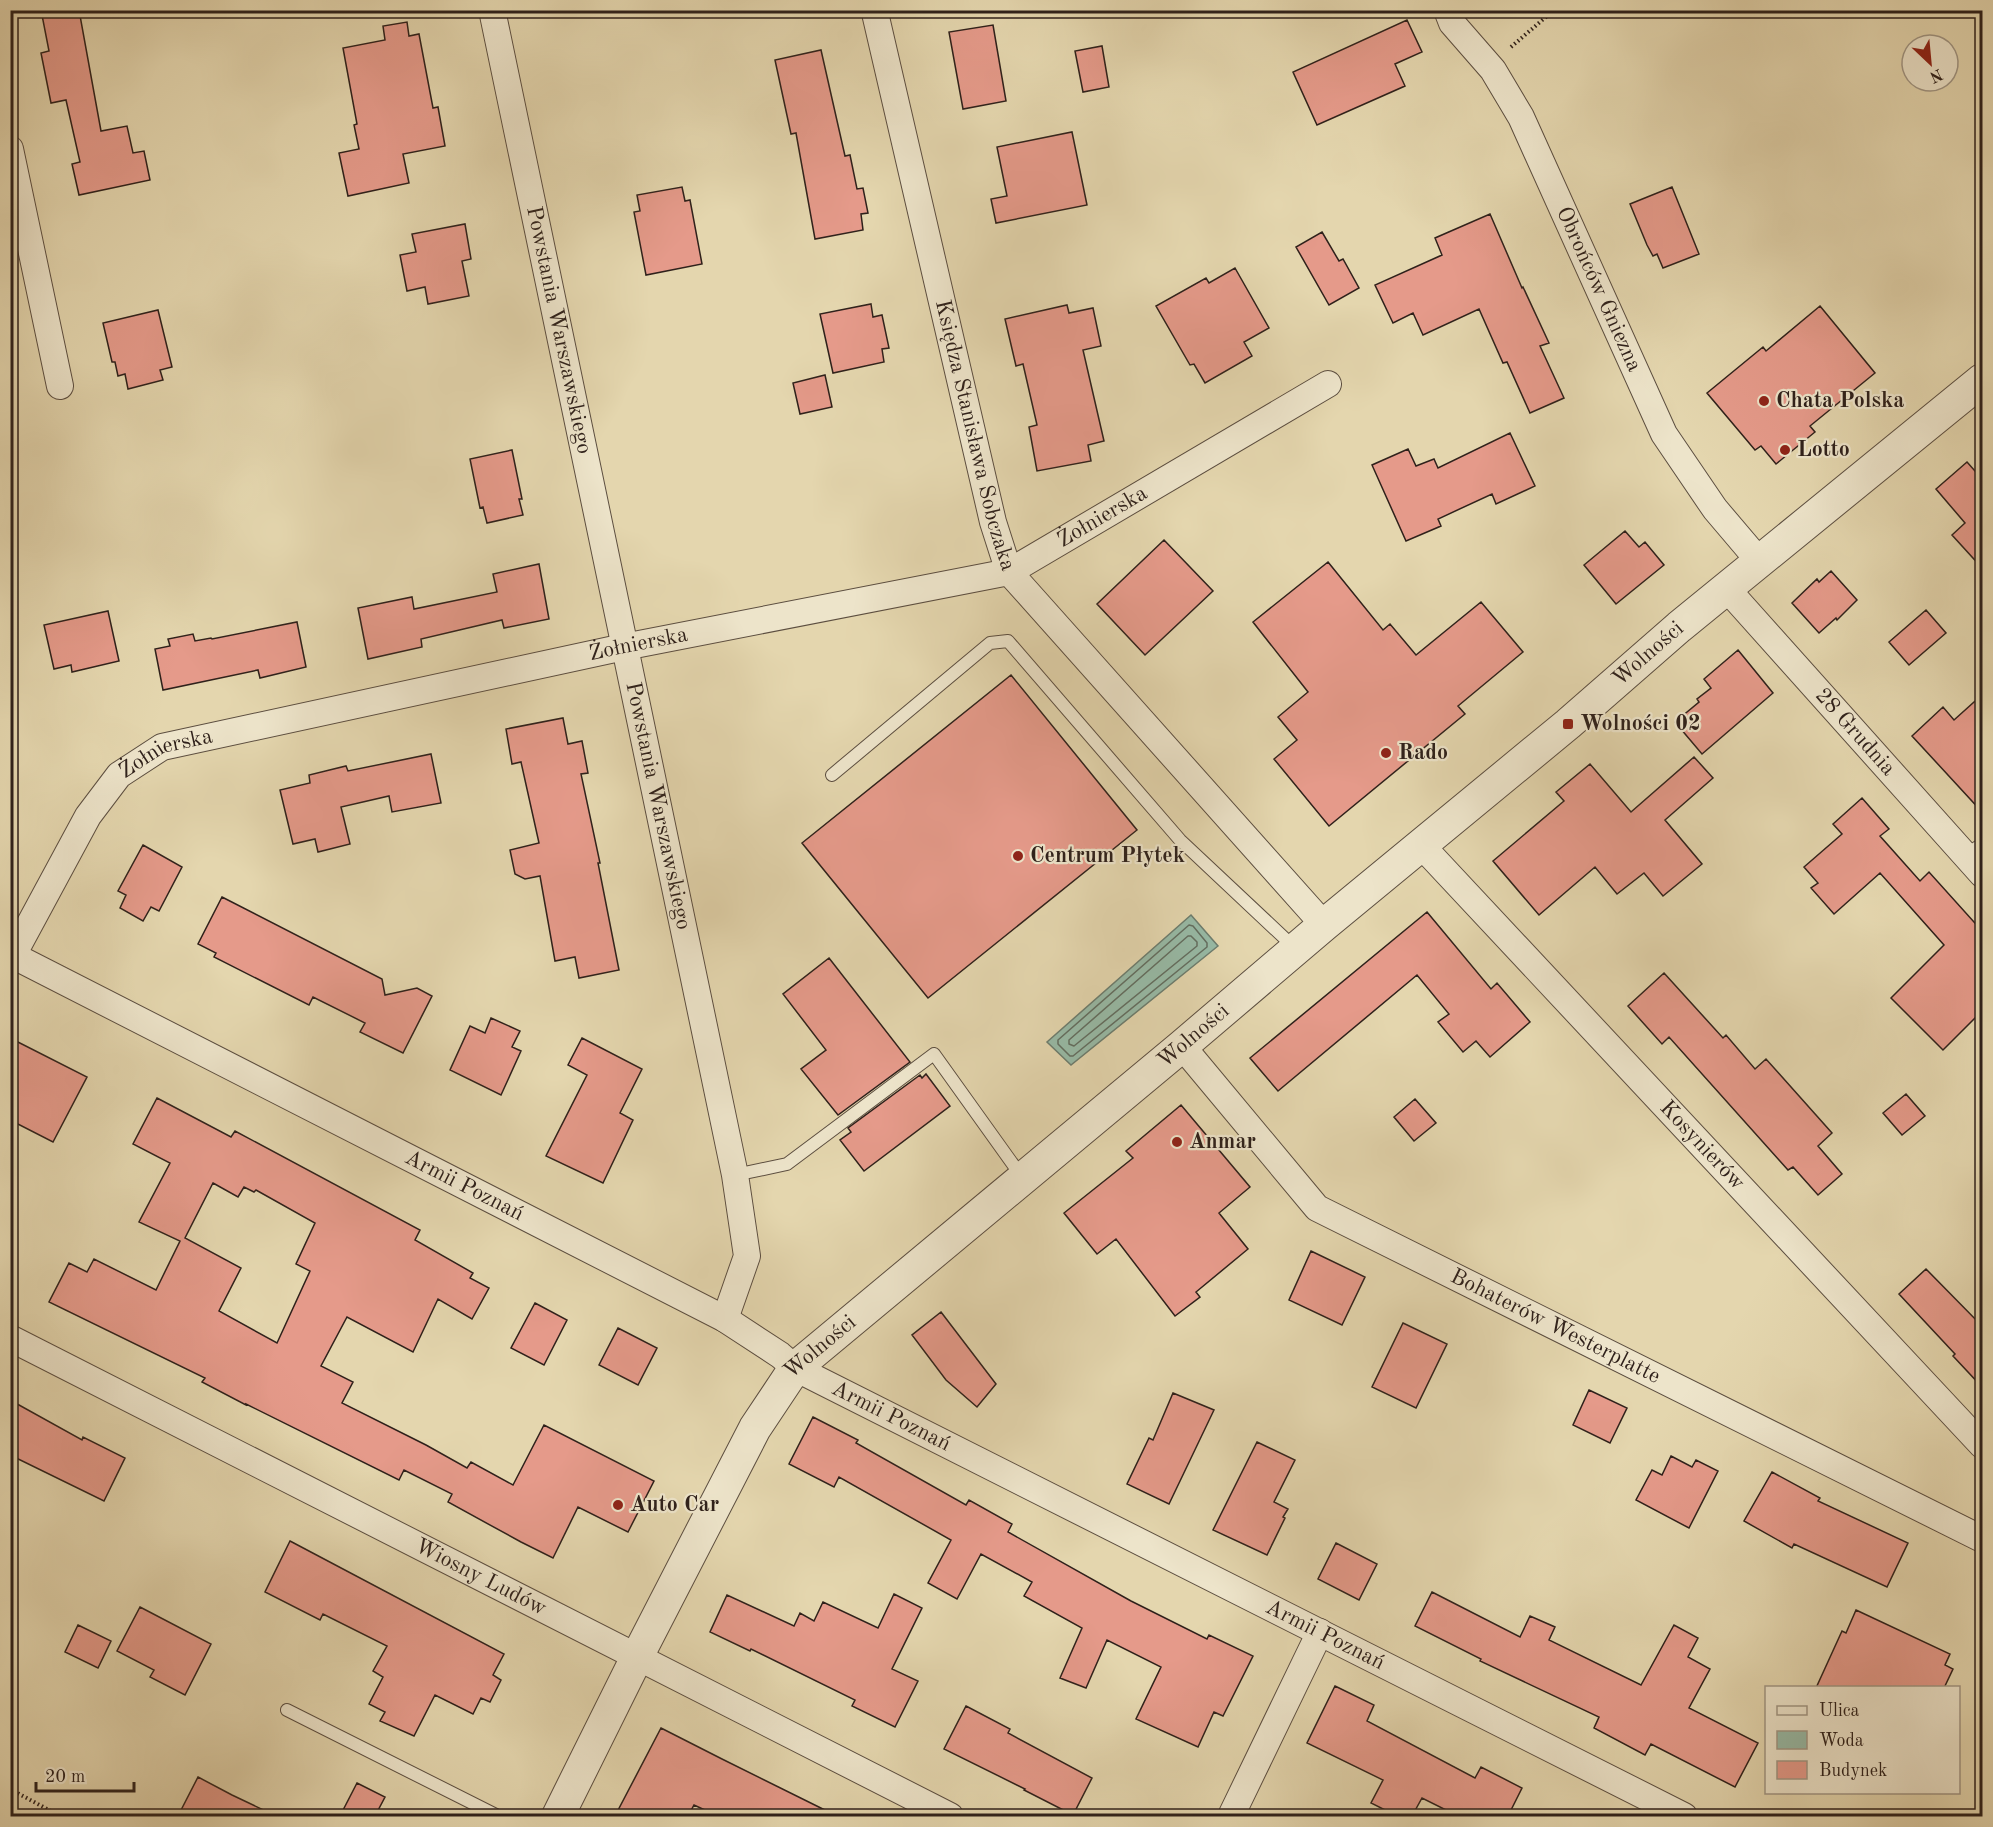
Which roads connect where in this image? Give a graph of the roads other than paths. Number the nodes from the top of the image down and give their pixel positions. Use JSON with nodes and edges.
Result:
{"nodes":[{"id":1,"x":492,"y":10,"type":"edge"},
{"id":2,"x":1447,"y":10,"type":"edge"},
{"id":3,"x":875,"y":13,"type":"dead end"},
{"id":4,"x":10,"y":149,"type":"edge"},
{"id":5,"x":1983,"y":380,"type":"edge"},
{"id":6,"x":1328,"y":384,"type":"dead end"},
{"id":7,"x":60,"y":386,"type":"dead end"},
{"id":8,"x":1760,"y":562,"type":"junction"},
{"id":9,"x":1009,"y":572,"type":"junction"},
{"id":10,"x":1727,"y":589,"type":"junction"},
{"id":11,"x":624,"y":647,"type":"junction"},
{"id":12,"x":832,"y":775,"type":"dead end"},
{"id":13,"x":1422,"y":846,"type":"junction"},
{"id":14,"x":1974,"y":849,"type":"edge"},
{"id":15,"x":1983,"y":874,"type":"edge"},
{"id":16,"x":1324,"y":925,"type":"junction"},
{"id":17,"x":1296,"y":949,"type":"junction"},
{"id":18,"x":12,"y":954,"type":"edge"},
{"id":19,"x":1182,"y":1046,"type":"junction"},
{"id":20,"x":735,"y":1175,"type":"junction"},
{"id":21,"x":1022,"y":1177,"type":"junction"},
{"id":22,"x":725,"y":1319,"type":"junction"},
{"id":23,"x":10,"y":1338,"type":"edge"},
{"id":24,"x":795,"y":1368,"type":"junction"},
{"id":25,"x":1983,"y":1445,"type":"edge"},
{"id":26,"x":1983,"y":1539,"type":"edge"},
{"id":27,"x":1320,"y":1632,"type":"junction"},
{"id":28,"x":637,"y":1657,"type":"junction"},
{"id":29,"x":287,"y":1710,"type":"dead end"},
{"id":30,"x":498,"y":1816,"type":"edge"},
{"id":31,"x":558,"y":1816,"type":"edge"},
{"id":32,"x":950,"y":1816,"type":"edge"},
{"id":33,"x":1231,"y":1816,"type":"edge"},
{"id":34,"x":1684,"y":1816,"type":"edge"}],
"edges":[{"from":1,"to":11,"type":"street","name":"Powstania Warszawskiego"},
{"from":2,"to":8,"type":"street","name":"Obrońców Gniezna"},
{"from":3,"to":9,"type":"street","name":"Księdza Stanisława Sobczaka"},
{"from":4,"to":7,"type":"street"},
{"from":5,"to":8,"type":"street","name":"Wolności"},
{"from":6,"to":9,"type":"street","name":"Żołnierska"},
{"from":8,"to":10,"type":"street","name":"Wolności"},
{"from":9,"to":11,"type":"street","name":"Żołnierska"},
{"from":9,"to":16,"type":"street","name":"Księdza Stanisława Sobczaka"},
{"from":10,"to":13,"type":"street","name":"Wolności"},
{"from":10,"to":14,"type":"street","name":"28 Grudnia"},
{"from":11,"to":18,"type":"street","name":"Żołnierska"},
{"from":11,"to":20,"type":"street","name":"Powstania Warszawskiego"},
{"from":12,"to":17,"type":"lane"},
{"from":13,"to":16,"type":"street","name":"Wolności"},
{"from":13,"to":25,"type":"street","name":"Kosynierów"},
{"from":14,"to":15,"type":"street","name":"28 Grudnia"},
{"from":16,"to":17,"type":"street","name":"Wolności"},
{"from":17,"to":19,"type":"street","name":"Wolności"},
{"from":18,"to":22,"type":"street","name":"Armii Poznań"},
{"from":19,"to":21,"type":"street","name":"Wolności"},
{"from":19,"to":26,"type":"street","name":"Bohaterów Westerplatte"},
{"from":20,"to":21,"type":"lane"},
{"from":20,"to":22,"type":"street","name":"Powstania Warszawskiego"},
{"from":21,"to":24,"type":"street","name":"Wolności"},
{"from":22,"to":24,"type":"street","name":"Armii Poznań"},
{"from":23,"to":28,"type":"street","name":"Wiosny Ludów"},
{"from":24,"to":27,"type":"street","name":"Armii Poznań"},
{"from":24,"to":28,"type":"street","name":"Wolności"},
{"from":27,"to":33,"type":"street"},
{"from":27,"to":34,"type":"street","name":"Armii Poznań"},
{"from":28,"to":31,"type":"street","name":"Wolności"},
{"from":28,"to":32,"type":"street","name":"Wiosny Ludów"},
{"from":29,"to":30,"type":"lane"}]}
